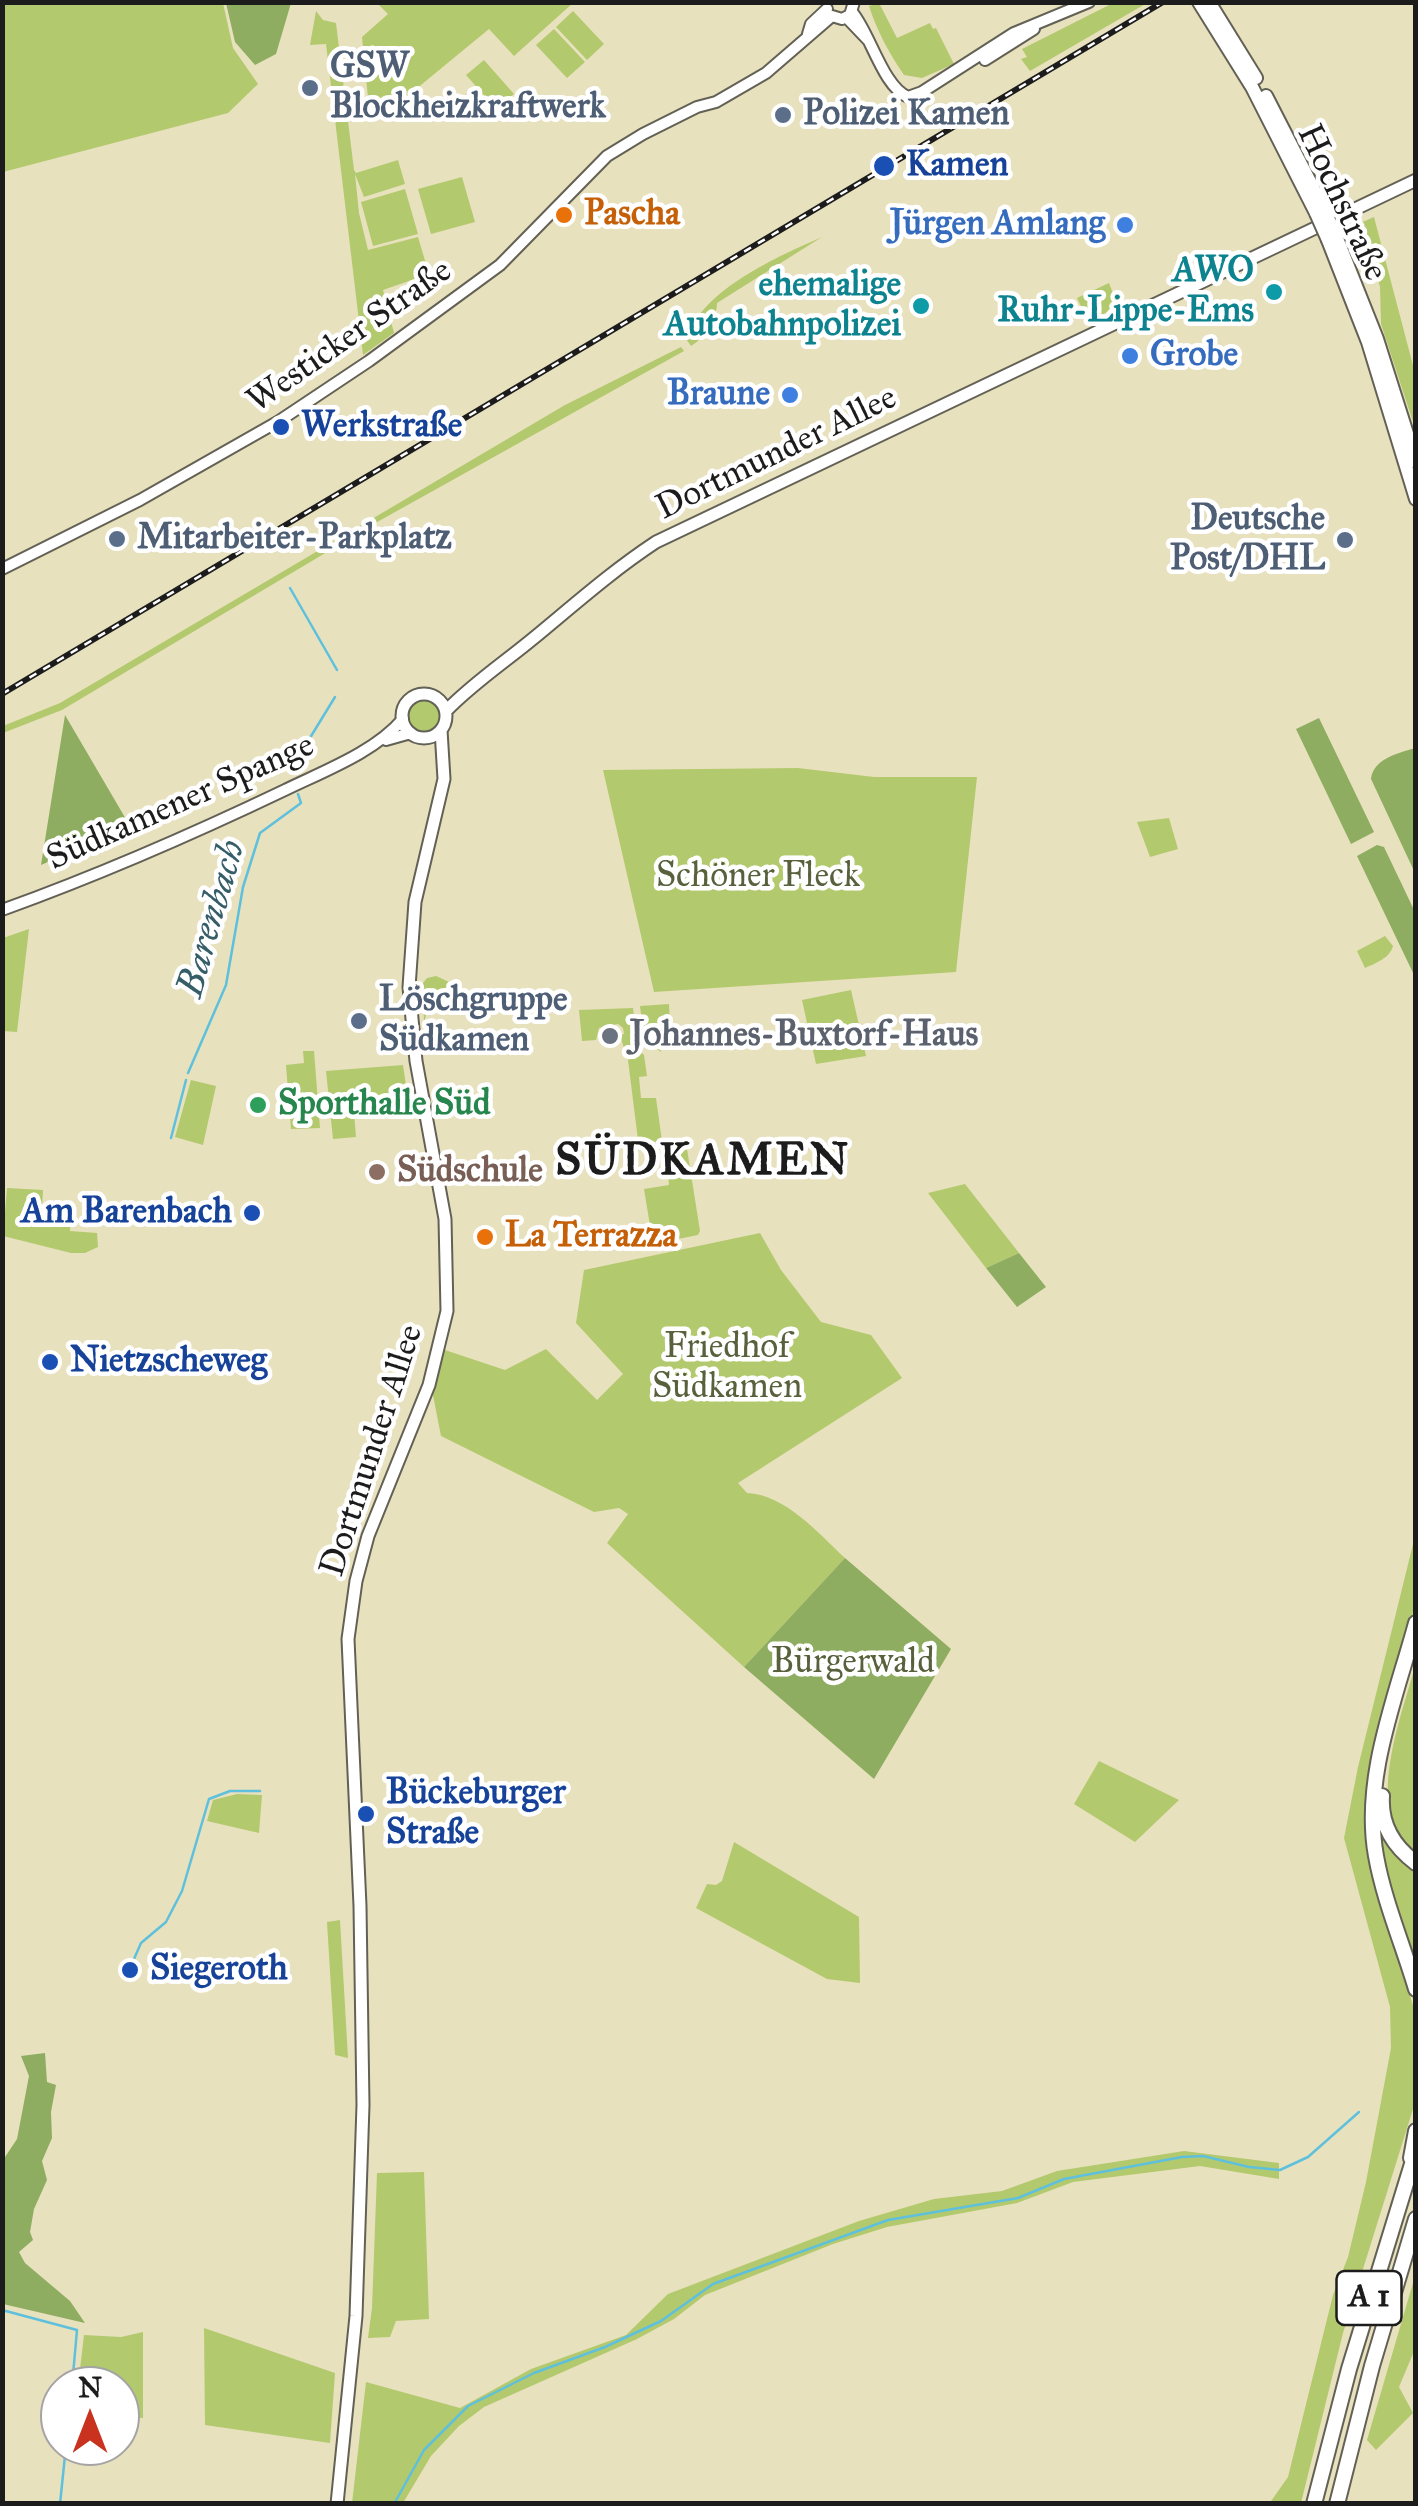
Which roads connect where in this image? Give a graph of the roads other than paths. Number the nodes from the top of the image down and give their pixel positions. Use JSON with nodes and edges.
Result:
{"nodes":[{"id":1,"x":1089,"y":2,"type":"edge"},
{"id":2,"x":1199,"y":2,"type":"edge"},
{"id":3,"x":1209,"y":2,"type":"edge"},
{"id":4,"x":829,"y":9,"type":"edge"},
{"id":5,"x":851,"y":10,"type":"edge"},
{"id":6,"x":1255,"y":86,"type":"junction"},
{"id":7,"x":1416,"y":180,"type":"edge"},
{"id":8,"x":1332,"y":238,"type":"junction"},
{"id":9,"x":1416,"y":462,"type":"edge"},
{"id":10,"x":1416,"y":499,"type":"edge"},
{"id":11,"x":2,"y":569,"type":"edge"},
{"id":12,"x":470,"y":687,"type":"junction"},
{"id":13,"x":438,"y":699,"type":"junction"},
{"id":14,"x":446,"y":712,"type":"junction"},
{"id":15,"x":403,"y":718,"type":"junction"},
{"id":16,"x":441,"y":730,"type":"junction"},
{"id":17,"x":411,"y":733,"type":"junction"},
{"id":18,"x":426,"y":738,"type":"junction"},
{"id":19,"x":380,"y":740,"type":"junction"},
{"id":20,"x":443,"y":765,"type":"junction"},
{"id":21,"x":2,"y":910,"type":"edge"},
{"id":22,"x":1416,"y":1624,"type":"edge"},
{"id":23,"x":1416,"y":1646,"type":"edge"},
{"id":24,"x":1416,"y":1863,"type":"edge"},
{"id":25,"x":1416,"y":1988,"type":"edge"},
{"id":26,"x":1416,"y":2131,"type":"edge"},
{"id":27,"x":1416,"y":2151,"type":"edge"},
{"id":28,"x":1409,"y":2169,"type":"junction"},
{"id":29,"x":1416,"y":2219,"type":"edge"},
{"id":30,"x":337,"y":2504,"type":"edge"},
{"id":31,"x":1314,"y":2504,"type":"edge"},
{"id":32,"x":1337,"y":2504,"type":"edge"}],
"edges":[{"from":1,"to":5,"type":"street"},
{"from":2,"to":6,"type":"main road","name":"Hochstraße"},
{"from":3,"to":6,"type":"main road","name":"Hochstraße"},
{"from":4,"to":5,"type":"street","name":"Westicker Straße"},
{"from":4,"to":11,"type":"street","name":"Westicker Straße"},
{"from":6,"to":8,"type":"main road","name":"Hochstraße","bridge":true},
{"from":7,"to":12,"type":"main road","name":"Dortmunder Allee"},
{"from":8,"to":9,"type":"main road","name":"Hochstraße"},
{"from":8,"to":10,"type":"main road","name":"Hochstraße"},
{"from":12,"to":13,"type":"main road","name":"Dortmunder Allee"},
{"from":12,"to":14,"type":"main road","name":"Dortmunder Allee"},
{"from":13,"to":14,"type":"main road"},
{"from":13,"to":15,"type":"main road"},
{"from":14,"to":16,"type":"main road"},
{"from":15,"to":17,"type":"main road"},
{"from":15,"to":19,"type":"street"},
{"from":16,"to":18,"type":"main road"},
{"from":16,"to":20,"type":"main road","name":"Dortmunder Allee"},
{"from":17,"to":18,"type":"main road"},
{"from":17,"to":19,"type":"street"},
{"from":18,"to":20,"type":"main road"},
{"from":19,"to":21,"type":"street","name":"Südkamener Spange"},
{"from":20,"to":30,"type":"main road","name":"Dortmunder Allee"},
{"from":22,"to":25,"type":"highway"},
{"from":23,"to":24,"type":"highway"},
{"from":26,"to":28,"type":"highway"},
{"from":27,"to":28,"type":"highway","number":"A 1"},
{"from":28,"to":31,"type":"highway","number":"A 1"},
{"from":29,"to":32,"type":"highway","number":"A 1"}]}
